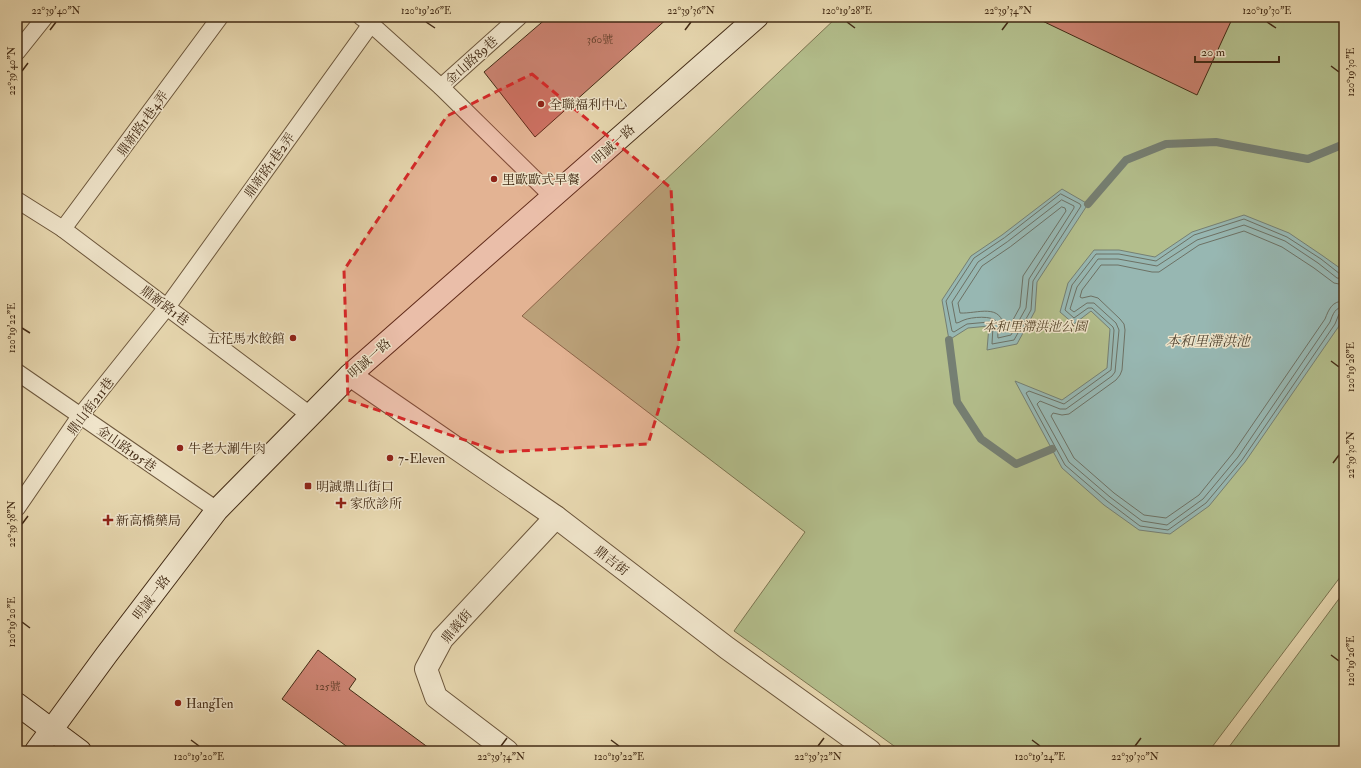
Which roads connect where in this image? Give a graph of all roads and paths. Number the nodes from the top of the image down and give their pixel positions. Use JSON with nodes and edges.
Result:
{"nodes":[{"id":1,"x":45,"y":17,"type":"edge"},
{"id":2,"x":220,"y":17,"type":"edge"},
{"id":3,"x":519,"y":17,"type":"edge"},
{"id":4,"x":757,"y":17,"type":"edge"},
{"id":5,"x":366,"y":20,"type":"edge"},
{"id":6,"x":17,"y":52,"type":"edge"},
{"id":7,"x":441,"y":87,"type":"junction"},
{"id":8,"x":553,"y":197,"type":"junction"},
{"id":9,"x":17,"y":200,"type":"edge"},
{"id":10,"x":63,"y":229,"type":"junction"},
{"id":11,"x":167,"y":307,"type":"junction"},
{"id":12,"x":17,"y":372,"type":"edge"},
{"id":13,"x":350,"y":375,"type":"junction"},
{"id":14,"x":310,"y":415,"type":"junction"},
{"id":15,"x":80,"y":416,"type":"junction"},
{"id":16,"x":17,"y":508,"type":"edge"},
{"id":17,"x":217,"y":510,"type":"junction"},
{"id":18,"x":556,"y":517,"type":"junction"},
{"id":19,"x":17,"y":704,"type":"edge"},
{"id":20,"x":52,"y":730,"type":"junction"},
{"id":21,"x":36,"y":751,"type":"edge"},
{"id":22,"x":80,"y":751,"type":"edge"},
{"id":23,"x":507,"y":751,"type":"edge"},
{"id":24,"x":870,"y":751,"type":"edge"}],
"edges":[{"from":1,"to":6,"type":"lane"},
{"from":2,"to":10,"type":"lane","name":"鼎新路1巷4弄"},
{"from":3,"to":7,"type":"lane","name":"金山路89巷"},
{"from":4,"to":8,"type":"street","name":"明誠一路"},
{"from":5,"to":7,"type":"lane"},
{"from":5,"to":11,"type":"lane","name":"鼎新路1巷2弄"},
{"from":7,"to":8,"type":"lane"},
{"from":8,"to":13,"type":"street","name":"明誠一路"},
{"from":9,"to":10,"type":"lane","name":"鼎新路1巷"},
{"from":10,"to":11,"type":"lane","name":"鼎新路1巷"},
{"from":11,"to":14,"type":"lane","name":"鼎新路1巷"},
{"from":11,"to":15,"type":"lane","name":"鼎山街211巷"},
{"from":12,"to":15,"type":"lane","name":"金山路195巷"},
{"from":13,"to":14,"type":"street","name":"明誠一路"},
{"from":13,"to":18,"type":"street","name":"鼎吉街"},
{"from":14,"to":17,"type":"street","name":"明誠一路"},
{"from":15,"to":16,"type":"lane","name":"鼎山街211巷"},
{"from":15,"to":17,"type":"lane","name":"金山路195巷"},
{"from":17,"to":20,"type":"street","name":"明誠一路"},
{"from":18,"to":23,"type":"street","name":"鼎義街"},
{"from":18,"to":24,"type":"street","name":"鼎吉街"},
{"from":19,"to":20,"type":"street"},
{"from":20,"to":21,"type":"street","name":"明誠一路"},
{"from":20,"to":22,"type":"street"}]}
